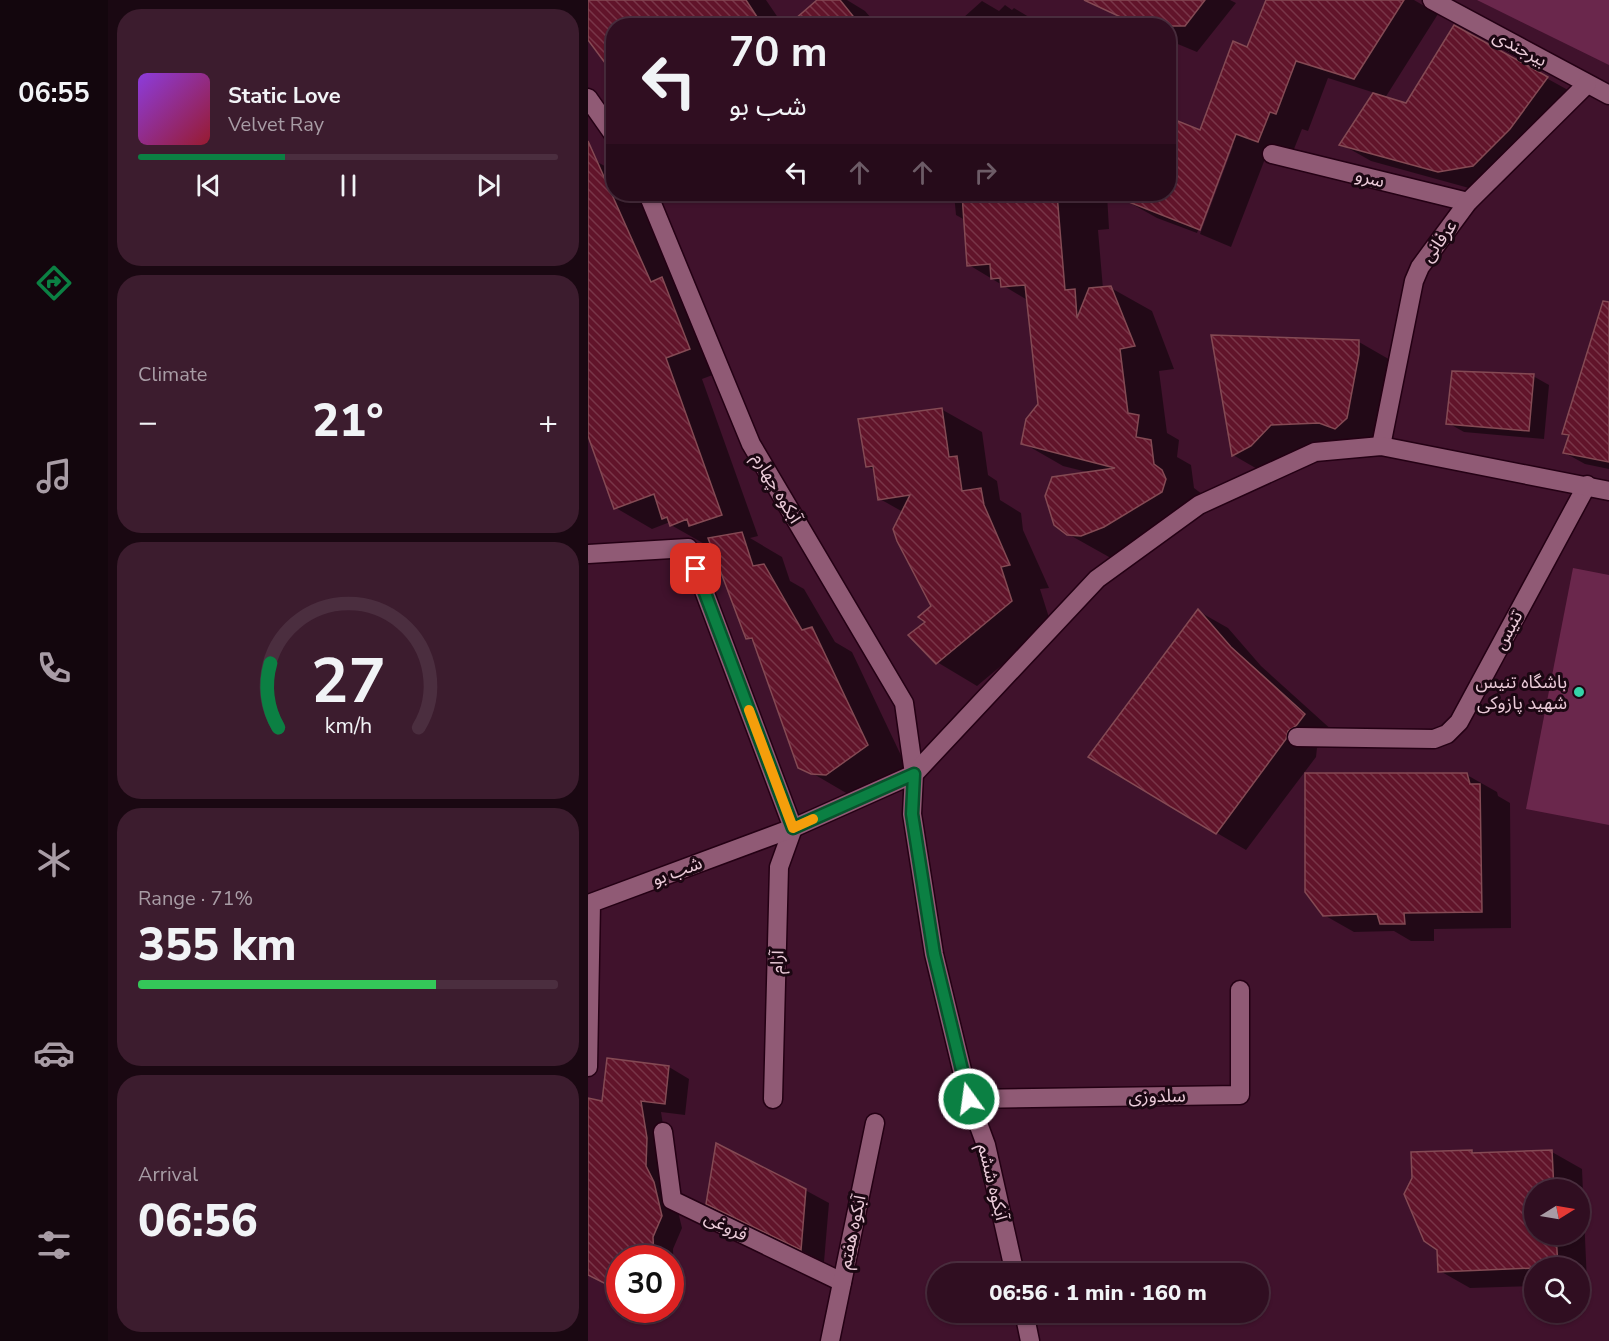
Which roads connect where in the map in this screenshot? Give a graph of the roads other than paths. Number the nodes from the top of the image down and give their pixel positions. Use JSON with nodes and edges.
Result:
{"nodes":[{"id":1,"x":1432,"y":0,"type":"edge"},
{"id":2,"x":1587,"y":84,"type":"junction"},
{"id":3,"x":1609,"y":95,"type":"edge"},
{"id":4,"x":588,"y":98,"type":"edge"},
{"id":5,"x":606,"y":124,"type":"edge"},
{"id":6,"x":1272,"y":154,"type":"dead end"},
{"id":7,"x":651,"y":201,"type":"edge"},
{"id":8,"x":1468,"y":202,"type":"junction"},
{"id":9,"x":1381,"y":446,"type":"junction"},
{"id":10,"x":1587,"y":486,"type":"junction"},
{"id":11,"x":1609,"y":491,"type":"edge"},
{"id":12,"x":588,"y":554,"type":"edge"},
{"id":13,"x":1297,"y":737,"type":"dead end"},
{"id":14,"x":914,"y":774,"type":"junction"},
{"id":15,"x":793,"y":828,"type":"junction"},
{"id":16,"x":1240,"y":990,"type":"dead end"},
{"id":17,"x":588,"y":1067,"type":"edge"},
{"id":18,"x":773,"y":1099,"type":"dead end"},
{"id":19,"x":969,"y":1099,"type":"junction"},
{"id":20,"x":875,"y":1123,"type":"dead end"},
{"id":21,"x":663,"y":1132,"type":"dead end"},
{"id":22,"x":1013,"y":1263,"type":"edge"},
{"id":23,"x":842,"y":1282,"type":"junction"},
{"id":24,"x":1026,"y":1323,"type":"edge"},
{"id":25,"x":830,"y":1341,"type":"edge"},
{"id":26,"x":1030,"y":1341,"type":"edge"}],
"edges":[{"from":1,"to":2,"type":"street","name":"بیرجندی"},
{"from":2,"to":3,"type":"street","name":"بیرجندی"},
{"from":2,"to":8,"type":"street","name":"عرفانی"},
{"from":4,"to":5,"type":"street"},
{"from":6,"to":8,"type":"street","name":"سرو"},
{"from":7,"to":14,"type":"street","name":"آبکوه چهارم"},
{"from":8,"to":9,"type":"street","name":"عرفانی"},
{"from":9,"to":10,"type":"street"},
{"from":9,"to":14,"type":"street"},
{"from":10,"to":11,"type":"street"},
{"from":10,"to":13,"type":"street","name":"تنیس"},
{"from":12,"to":15,"type":"street"},
{"from":14,"to":15,"type":"street","name":"شب بو"},
{"from":14,"to":19,"type":"street","name":"آبکوه ششم"},
{"from":15,"to":17,"type":"street","name":"شب بو"},
{"from":15,"to":18,"type":"street","name":"آرام"},
{"from":16,"to":19,"type":"street","name":"سلدوزی"},
{"from":19,"to":22,"type":"street","name":"آبکوه ششم"},
{"from":20,"to":23,"type":"street","name":"آبکوه هفتم"},
{"from":21,"to":23,"type":"street","name":"فروغی"},
{"from":23,"to":25,"type":"street","name":"آبکوه هفتم"},
{"from":24,"to":26,"type":"street"}]}
